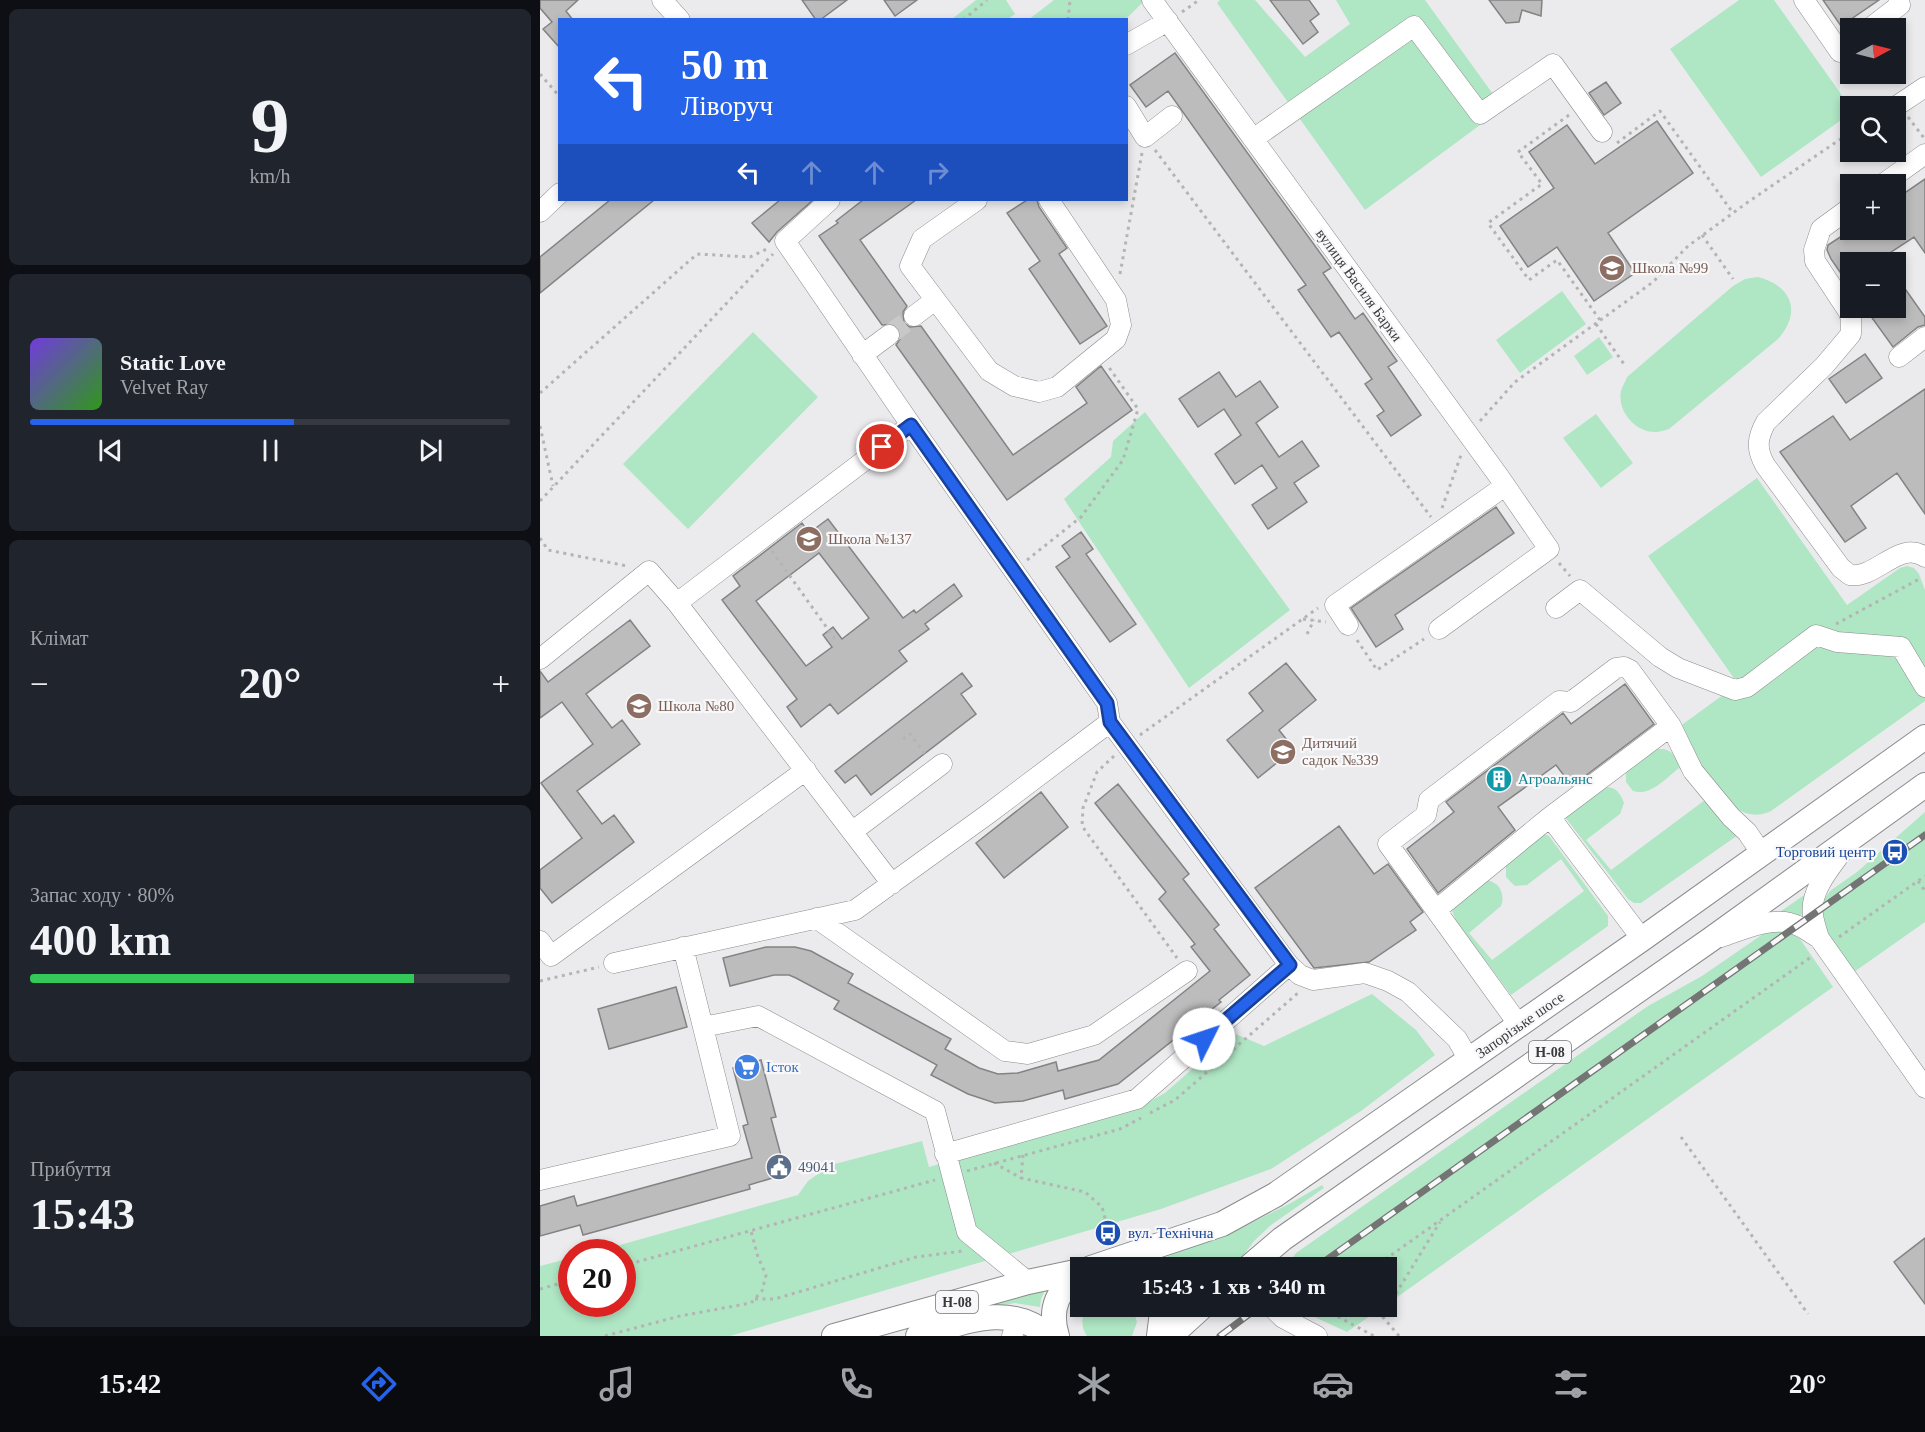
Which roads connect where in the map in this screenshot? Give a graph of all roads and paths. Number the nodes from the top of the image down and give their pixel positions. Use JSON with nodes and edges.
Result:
{"nodes":[{"id":1,"x":662,"y":0,"type":"edge"},
{"id":2,"x":987,"y":0,"type":"edge"},
{"id":3,"x":1070,"y":0,"type":"edge"},
{"id":4,"x":1152,"y":0,"type":"edge"},
{"id":5,"x":1804,"y":0,"type":"edge"},
{"id":6,"x":1899,"y":0,"type":"edge"},
{"id":7,"x":678,"y":18,"type":"edge"},
{"id":8,"x":965,"y":18,"type":"edge"},
{"id":9,"x":1068,"y":18,"type":"edge"},
{"id":10,"x":1883,"y":18,"type":"edge"},
{"id":11,"x":1168,"y":21,"type":"junction"},
{"id":12,"x":1128,"y":44,"type":"edge"},
{"id":13,"x":1840,"y":52,"type":"edge"},
{"id":14,"x":540,"y":74,"type":"edge"},
{"id":15,"x":1925,"y":87,"type":"edge"},
{"id":16,"x":558,"y":95,"type":"edge"},
{"id":17,"x":1906,"y":100,"type":"edge"},
{"id":18,"x":1583,"y":105,"type":"junction"},
{"id":19,"x":1128,"y":109,"type":"edge"},
{"id":20,"x":1172,"y":116,"type":"dead end"},
{"id":21,"x":1602,"y":132,"type":"joint"},
{"id":22,"x":1145,"y":137,"type":"junction"},
{"id":23,"x":1253,"y":139,"type":"junction"},
{"id":24,"x":1840,"y":140,"type":"edge"},
{"id":25,"x":1925,"y":154,"type":"edge"},
{"id":26,"x":1897,"y":174,"type":"edge"},
{"id":27,"x":558,"y":195,"type":"edge"},
{"id":28,"x":829,"y":201,"type":"edge"},
{"id":29,"x":976,"y":201,"type":"edge"},
{"id":30,"x":1050,"y":201,"type":"edge"},
{"id":31,"x":540,"y":212,"type":"edge"},
{"id":32,"x":1733,"y":213,"type":"junction"},
{"id":33,"x":1840,"y":215,"type":"edge"},
{"id":34,"x":1702,"y":235,"type":"junction"},
{"id":35,"x":784,"y":242,"type":"junction"},
{"id":36,"x":1733,"y":279,"type":"dead end"},
{"id":37,"x":934,"y":300,"type":"junction"},
{"id":38,"x":1116,"y":300,"type":"junction"},
{"id":39,"x":914,"y":316,"type":"tunnel mouth"},
{"id":40,"x":1600,"y":320,"type":"junction"},
{"id":41,"x":1596,"y":324,"type":"junction"},
{"id":42,"x":889,"y":334,"type":"tunnel mouth"},
{"id":43,"x":1925,"y":337,"type":"edge"},
{"id":44,"x":1099,"y":353,"type":"junction"},
{"id":45,"x":862,"y":355,"type":"junction"},
{"id":46,"x":1899,"y":357,"type":"dead end"},
{"id":47,"x":1626,"y":367,"type":"dead end"},
{"id":48,"x":540,"y":393,"type":"edge"},
{"id":49,"x":911,"y":425,"type":"junction"},
{"id":50,"x":540,"y":426,"type":"edge"},
{"id":51,"x":1468,"y":434,"type":"junction"},
{"id":52,"x":1505,"y":486,"type":"junction"},
{"id":53,"x":553,"y":487,"type":"junction"},
{"id":54,"x":540,"y":501,"type":"edge"},
{"id":55,"x":1440,"y":513,"type":"dead end"},
{"id":56,"x":1436,"y":524,"type":"dead end"},
{"id":57,"x":540,"y":538,"type":"edge"},
{"id":58,"x":762,"y":539,"type":"junction"},
{"id":59,"x":1549,"y":549,"type":"junction"},
{"id":60,"x":1925,"y":557,"type":"edge"},
{"id":61,"x":649,"y":571,"type":"junction"},
{"id":62,"x":1014,"y":571,"type":"junction"},
{"id":63,"x":1922,"y":578,"type":"dead end"},
{"id":64,"x":1580,"y":590,"type":"junction"},
{"id":65,"x":677,"y":603,"type":"junction"},
{"id":66,"x":1324,"y":604,"type":"dead end"},
{"id":67,"x":1556,"y":608,"type":"dead end"},
{"id":68,"x":1314,"y":621,"type":"dead end"},
{"id":69,"x":1348,"y":625,"type":"joint"},
{"id":70,"x":1439,"y":629,"type":"joint"},
{"id":71,"x":1307,"y":634,"type":"dead end"},
{"id":72,"x":1816,"y":635,"type":"junction"},
{"id":73,"x":837,"y":642,"type":"dead end"},
{"id":74,"x":540,"y":659,"type":"edge"},
{"id":75,"x":1925,"y":687,"type":"edge"},
{"id":76,"x":1110,"y":722,"type":"junction"},
{"id":77,"x":1671,"y":726,"type":"junction"},
{"id":78,"x":1925,"y":737,"type":"edge"},
{"id":79,"x":903,"y":739,"type":"dead end"},
{"id":80,"x":1126,"y":745,"type":"junction"},
{"id":81,"x":939,"y":766,"type":"joint"},
{"id":82,"x":806,"y":770,"type":"junction"},
{"id":83,"x":1925,"y":785,"type":"edge"},
{"id":84,"x":1550,"y":817,"type":"junction"},
{"id":85,"x":853,"y":831,"type":"junction"},
{"id":86,"x":1853,"y":836,"type":"junction"},
{"id":87,"x":1762,"y":854,"type":"junction"},
{"id":88,"x":1925,"y":876,"type":"edge"},
{"id":89,"x":1918,"y":881,"type":"junction"},
{"id":90,"x":892,"y":884,"type":"junction"},
{"id":91,"x":1925,"y":891,"type":"edge"},
{"id":92,"x":1436,"y":910,"type":"junction"},
{"id":93,"x":816,"y":918,"type":"junction"},
{"id":94,"x":1642,"y":939,"type":"junction"},
{"id":95,"x":1710,"y":940,"type":"junction"},
{"id":96,"x":540,"y":941,"type":"edge"},
{"id":97,"x":1822,"y":943,"type":"junction"},
{"id":98,"x":683,"y":947,"type":"junction"},
{"id":99,"x":614,"y":963,"type":"joint"},
{"id":100,"x":1290,"y":965,"type":"junction"},
{"id":101,"x":1187,"y":971,"type":"joint"},
{"id":102,"x":540,"y":981,"type":"edge"},
{"id":103,"x":1519,"y":1025,"type":"junction"},
{"id":104,"x":702,"y":1028,"type":"junction"},
{"id":105,"x":1469,"y":1060,"type":"junction"},
{"id":106,"x":1925,"y":1089,"type":"edge"},
{"id":107,"x":1681,"y":1137,"type":"dead end"},
{"id":108,"x":945,"y":1154,"type":"junction"},
{"id":109,"x":1023,"y":1155,"type":"dead end"},
{"id":110,"x":994,"y":1163,"type":"dead end"},
{"id":111,"x":1021,"y":1178,"type":"junction"},
{"id":112,"x":540,"y":1180,"type":"edge"},
{"id":113,"x":1442,"y":1218,"type":"junction"},
{"id":114,"x":1106,"y":1222,"type":"dead end"},
{"id":115,"x":751,"y":1231,"type":"dead end"},
{"id":116,"x":985,"y":1246,"type":"junction"},
{"id":117,"x":1124,"y":1257,"type":"edge"},
{"id":118,"x":1261,"y":1257,"type":"edge"},
{"id":119,"x":1388,"y":1257,"type":"edge"},
{"id":120,"x":1070,"y":1273,"type":"edge"},
{"id":121,"x":1028,"y":1282,"type":"junction"},
{"id":122,"x":1070,"y":1282,"type":"edge"},
{"id":123,"x":558,"y":1284,"type":"edge"},
{"id":124,"x":540,"y":1289,"type":"edge"},
{"id":125,"x":755,"y":1299,"type":"junction"},
{"id":126,"x":1808,"y":1314,"type":"dead end"},
{"id":127,"x":1161,"y":1317,"type":"edge"},
{"id":128,"x":1191,"y":1317,"type":"edge"},
{"id":129,"x":1282,"y":1317,"type":"edge"},
{"id":130,"x":1339,"y":1317,"type":"edge"},
{"id":131,"x":1015,"y":1327,"type":"edge"},
{"id":132,"x":605,"y":1336,"type":"edge"},
{"id":133,"x":834,"y":1336,"type":"edge"},
{"id":134,"x":918,"y":1336,"type":"edge"},
{"id":135,"x":1049,"y":1336,"type":"edge"},
{"id":136,"x":1057,"y":1336,"type":"edge"},
{"id":137,"x":1159,"y":1336,"type":"edge"},
{"id":138,"x":1170,"y":1336,"type":"edge"},
{"id":139,"x":1317,"y":1336,"type":"edge"},
{"id":140,"x":1374,"y":1336,"type":"edge"},
{"id":141,"x":1399,"y":1336,"type":"edge"}],
"edges":[{"from":1,"to":7,"type":"street"},
{"from":2,"to":8,"type":"path"},
{"from":3,"to":9,"type":"path"},
{"from":4,"to":11,"type":"street","name":"вулиця Василя Барки"},
{"from":5,"to":13,"type":"street"},
{"from":6,"to":10,"type":"street"},
{"from":11,"to":12,"type":"street"},
{"from":11,"to":23,"type":"street","name":"вулиця Василя Барки"},
{"from":14,"to":16,"type":"path"},
{"from":15,"to":17,"type":"street"},
{"from":18,"to":21,"type":"street"},
{"from":18,"to":23,"type":"street"},
{"from":18,"to":40,"type":"path"},
{"from":19,"to":22,"type":"street"},
{"from":20,"to":22,"type":"street"},
{"from":21,"to":32,"type":"path"},
{"from":22,"to":38,"type":"path"},
{"from":22,"to":56,"type":"path"},
{"from":23,"to":51,"type":"street","name":"вулиця Василя Барки"},
{"from":24,"to":32,"type":"path"},
{"from":25,"to":26,"type":"street"},
{"from":27,"to":31,"type":"street"},
{"from":28,"to":35,"type":"street"},
{"from":29,"to":37,"type":"street"},
{"from":30,"to":38,"type":"street"},
{"from":32,"to":34,"type":"path"},
{"from":33,"to":60,"type":"street"},
{"from":34,"to":36,"type":"path"},
{"from":34,"to":40,"type":"path"},
{"from":35,"to":45,"type":"street"},
{"from":35,"to":48,"type":"path"},
{"from":35,"to":53,"type":"path"},
{"from":37,"to":39,"type":"street"},
{"from":37,"to":44,"type":"street"},
{"from":38,"to":44,"type":"street"},
{"from":40,"to":41,"type":"path"},
{"from":41,"to":47,"type":"path"},
{"from":41,"to":51,"type":"path"},
{"from":42,"to":45,"type":"street"},
{"from":43,"to":46,"type":"street"},
{"from":44,"to":62,"type":"path"},
{"from":45,"to":49,"type":"street"},
{"from":49,"to":58,"type":"street"},
{"from":49,"to":62,"type":"street"},
{"from":50,"to":53,"type":"path"},
{"from":51,"to":52,"type":"street","name":"вулиця Василя Барки"},
{"from":51,"to":55,"type":"path"},
{"from":52,"to":59,"type":"street","name":"вулиця Василя Барки"},
{"from":52,"to":69,"type":"street"},
{"from":53,"to":54,"type":"path"},
{"from":57,"to":61,"type":"path"},
{"from":58,"to":65,"type":"street"},
{"from":58,"to":73,"type":"path"},
{"from":59,"to":64,"type":"path"},
{"from":59,"to":70,"type":"street"},
{"from":61,"to":65,"type":"street"},
{"from":61,"to":74,"type":"street"},
{"from":62,"to":76,"type":"street"},
{"from":63,"to":72,"type":"path"},
{"from":64,"to":67,"type":"street"},
{"from":64,"to":72,"type":"street"},
{"from":65,"to":82,"type":"street"},
{"from":66,"to":80,"type":"path"},
{"from":68,"to":71,"type":"path"},
{"from":69,"to":70,"type":"path"},
{"from":72,"to":75,"type":"street"},
{"from":76,"to":80,"type":"street"},
{"from":76,"to":90,"type":"street"},
{"from":77,"to":84,"type":"street"},
{"from":77,"to":87,"type":"street"},
{"from":77,"to":92,"type":"street"},
{"from":78,"to":87,"type":"main road","name":"Запорізьке шосе","number":"Н-08"},
{"from":79,"to":81,"type":"path"},
{"from":80,"to":100,"type":"street"},
{"from":80,"to":101,"type":"path"},
{"from":81,"to":85,"type":"street"},
{"from":82,"to":85,"type":"street"},
{"from":82,"to":96,"type":"street"},
{"from":83,"to":86,"type":"main road","number":"Н-08"},
{"from":84,"to":92,"type":"street"},
{"from":84,"to":94,"type":"street"},
{"from":85,"to":90,"type":"street"},
{"from":86,"to":95,"type":"main road","number":"Н-08"},
{"from":86,"to":97,"type":"street"},
{"from":87,"to":94,"type":"main road","name":"Запорізьке шосе","number":"Н-08"},
{"from":88,"to":89,"type":"path"},
{"from":89,"to":91,"type":"path"},
{"from":89,"to":97,"type":"path"},
{"from":90,"to":93,"type":"street"},
{"from":92,"to":103,"type":"street"},
{"from":93,"to":98,"type":"street"},
{"from":93,"to":101,"type":"street"},
{"from":94,"to":103,"type":"main road","name":"Запорізьке шосе","number":"Н-08"},
{"from":95,"to":97,"type":"street"},
{"from":95,"to":118,"type":"main road","number":"Н-08"},
{"from":97,"to":106,"type":"street"},
{"from":97,"to":113,"type":"path"},
{"from":98,"to":99,"type":"street"},
{"from":98,"to":104,"type":"street"},
{"from":99,"to":102,"type":"path"},
{"from":100,"to":105,"type":"street"},
{"from":100,"to":108,"type":"street"},
{"from":103,"to":105,"type":"main road","name":"Запорізьке шосе","number":"Н-08"},
{"from":104,"to":108,"type":"street"},
{"from":104,"to":112,"type":"street"},
{"from":105,"to":117,"type":"main road","name":"Запорізьке шосе","number":"Н-08"},
{"from":107,"to":126,"type":"path"},
{"from":108,"to":116,"type":"street"},
{"from":109,"to":111,"type":"path"},
{"from":110,"to":111,"type":"path"},
{"from":111,"to":114,"type":"path"},
{"from":113,"to":119,"type":"path"},
{"from":113,"to":141,"type":"path"},
{"from":115,"to":125,"type":"path"},
{"from":116,"to":121,"type":"street"},
{"from":116,"to":125,"type":"path"},
{"from":120,"to":121,"type":"main road","name":"Запорізьке шосе","number":"Н-08"},
{"from":121,"to":133,"type":"main road","name":"Запорізьке шосе","number":"Н-08"},
{"from":122,"to":136,"type":"main road","number":"Н-08"},
{"from":123,"to":124,"type":"path"},
{"from":125,"to":132,"type":"path"},
{"from":127,"to":137,"type":"main road"},
{"from":128,"to":138,"type":"main road"},
{"from":129,"to":139,"type":"street"},
{"from":130,"to":140,"type":"path"},
{"from":131,"to":134,"type":"main road","number":"Н-08"},
{"from":131,"to":135,"type":"main road","number":"Н-08"}]}
